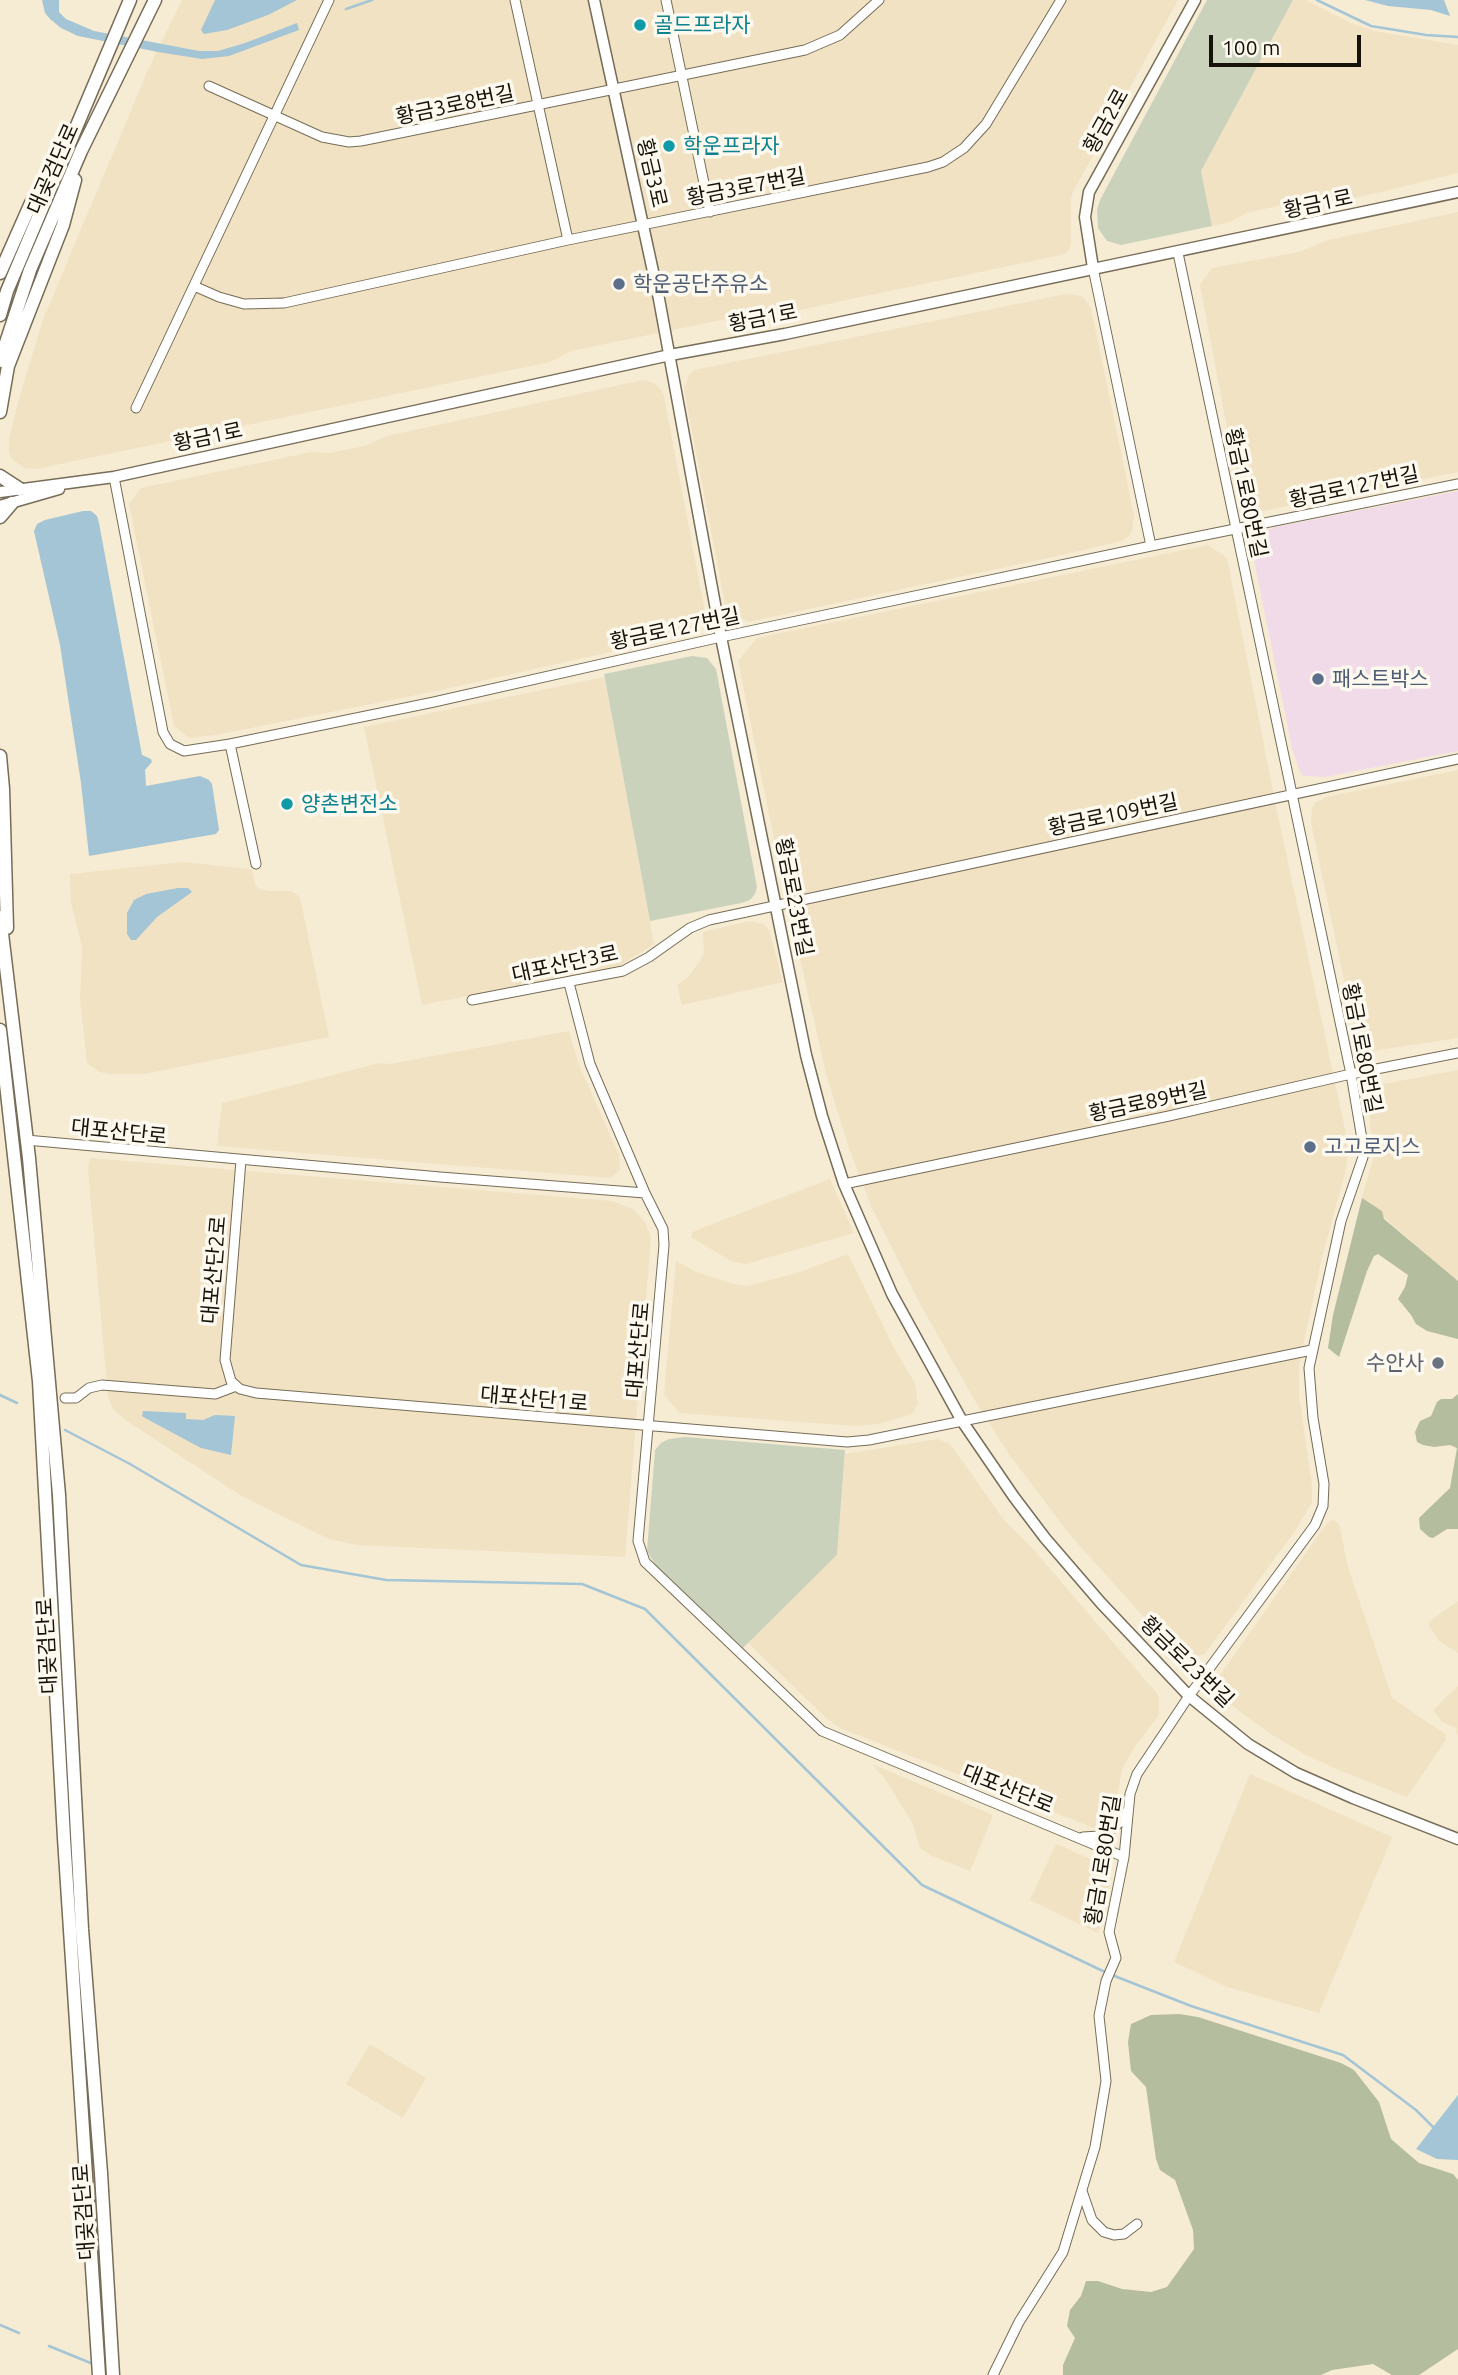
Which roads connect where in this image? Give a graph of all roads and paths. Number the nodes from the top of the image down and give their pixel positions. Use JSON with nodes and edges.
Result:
{"nodes":[{"id":1,"x":130,"y":0,"type":"edge"},
{"id":2,"x":155,"y":0,"type":"edge"},
{"id":3,"x":330,"y":0,"type":"edge"},
{"id":4,"x":514,"y":0,"type":"edge"},
{"id":5,"x":594,"y":0,"type":"edge"},
{"id":6,"x":666,"y":0,"type":"edge"},
{"id":7,"x":879,"y":0,"type":"edge"},
{"id":8,"x":1061,"y":0,"type":"edge"},
{"id":9,"x":1195,"y":0,"type":"edge"},
{"id":10,"x":682,"y":74,"type":"junction"},
{"id":11,"x":209,"y":86,"type":"dead end"},
{"id":12,"x":613,"y":89,"type":"junction"},
{"id":13,"x":539,"y":105,"type":"junction"},
{"id":14,"x":274,"y":117,"type":"junction"},
{"id":15,"x":87,"y":138,"type":"junction"},
{"id":16,"x":70,"y":140,"type":"junction"},
{"id":17,"x":1458,"y":192,"type":"edge"},
{"id":18,"x":710,"y":212,"type":"junction"},
{"id":19,"x":644,"y":225,"type":"junction"},
{"id":20,"x":568,"y":240,"type":"junction"},
{"id":21,"x":1178,"y":253,"type":"junction"},
{"id":22,"x":1093,"y":268,"type":"junction"},
{"id":23,"x":0,"y":273,"type":"edge"},
{"id":24,"x":194,"y":286,"type":"junction"},
{"id":25,"x":0,"y":316,"type":"edge"},
{"id":26,"x":670,"y":355,"type":"junction"},
{"id":27,"x":0,"y":360,"type":"edge"},
{"id":28,"x":136,"y":408,"type":"dead end"},
{"id":29,"x":0,"y":412,"type":"edge"},
{"id":30,"x":0,"y":475,"type":"edge"},
{"id":31,"x":114,"y":477,"type":"junction"},
{"id":32,"x":75,"y":484,"type":"junction"},
{"id":33,"x":1458,"y":484,"type":"edge"},
{"id":34,"x":20,"y":489,"type":"junction"},
{"id":35,"x":0,"y":492,"type":"edge"},
{"id":36,"x":6,"y":504,"type":"edge"},
{"id":37,"x":0,"y":517,"type":"edge"},
{"id":38,"x":1236,"y":530,"type":"junction"},
{"id":39,"x":1151,"y":546,"type":"junction"},
{"id":40,"x":721,"y":637,"type":"junction"},
{"id":41,"x":230,"y":744,"type":"junction"},
{"id":42,"x":0,"y":756,"type":"edge"},
{"id":43,"x":1458,"y":759,"type":"edge"},
{"id":44,"x":1291,"y":794,"type":"junction"},
{"id":45,"x":256,"y":864,"type":"dead end"},
{"id":46,"x":776,"y":906,"type":"junction"},
{"id":47,"x":0,"y":917,"type":"edge"},
{"id":48,"x":569,"y":983,"type":"junction"},
{"id":49,"x":8,"y":984,"type":"junction"},
{"id":50,"x":472,"y":1000,"type":"dead end"},
{"id":51,"x":0,"y":1030,"type":"edge"},
{"id":52,"x":0,"y":1052,"type":"edge"},
{"id":53,"x":1458,"y":1053,"type":"edge"},
{"id":54,"x":1350,"y":1074,"type":"junction"},
{"id":55,"x":6,"y":1086,"type":"junction"},
{"id":56,"x":26,"y":1140,"type":"junction"},
{"id":57,"x":241,"y":1160,"type":"junction"},
{"id":58,"x":844,"y":1184,"type":"junction"},
{"id":59,"x":645,"y":1193,"type":"junction"},
{"id":60,"x":1312,"y":1350,"type":"junction"},
{"id":61,"x":234,"y":1384,"type":"junction"},
{"id":62,"x":65,"y":1398,"type":"dead end"},
{"id":63,"x":962,"y":1421,"type":"junction"},
{"id":64,"x":648,"y":1426,"type":"junction"},
{"id":65,"x":1189,"y":1696,"type":"junction"},
{"id":66,"x":1129,"y":1809,"type":"junction"},
{"id":67,"x":1077,"y":1837,"type":"junction"},
{"id":68,"x":1458,"y":1839,"type":"edge"},
{"id":69,"x":1124,"y":1857,"type":"junction"},
{"id":70,"x":1082,"y":2190,"type":"junction"},
{"id":71,"x":1137,"y":2224,"type":"dead end"},
{"id":72,"x":99,"y":2375,"type":"edge"},
{"id":73,"x":113,"y":2375,"type":"edge"},
{"id":74,"x":993,"y":2375,"type":"edge"}],
"edges":[{"from":1,"to":16,"type":"main road","name":"대곶검단로"},
{"from":2,"to":15,"type":"main road","name":"대곶검단로"},
{"from":3,"to":14,"type":"street"},
{"from":4,"to":13,"type":"street","name":"황금3로8번길"},
{"from":5,"to":12,"type":"street","name":"황금3로"},
{"from":6,"to":10,"type":"street"},
{"from":7,"to":10,"type":"street"},
{"from":8,"to":18,"type":"street","name":"황금3로7번길"},
{"from":9,"to":22,"type":"street","name":"황금2로"},
{"from":10,"to":12,"type":"street"},
{"from":10,"to":18,"type":"street"},
{"from":11,"to":14,"type":"street","name":"황금3로8번길"},
{"from":12,"to":13,"type":"street"},
{"from":12,"to":19,"type":"street","name":"황금3로"},
{"from":13,"to":14,"type":"street","name":"황금3로8번길"},
{"from":13,"to":20,"type":"street"},
{"from":14,"to":24,"type":"street"},
{"from":15,"to":27,"type":"main road","name":"대곶검단로"},
{"from":15,"to":29,"type":"main road"},
{"from":16,"to":23,"type":"main road"},
{"from":16,"to":25,"type":"main road","name":"대곶검단로"},
{"from":17,"to":21,"type":"street","name":"황금1로"},
{"from":18,"to":19,"type":"street","name":"황금3로7번길"},
{"from":19,"to":20,"type":"street","name":"황금3로7번길"},
{"from":19,"to":26,"type":"street","name":"황금3로"},
{"from":20,"to":24,"type":"street","name":"황금3로7번길"},
{"from":21,"to":22,"type":"street","name":"황금1로"},
{"from":21,"to":38,"type":"street","name":"황금1로80번길"},
{"from":22,"to":26,"type":"street","name":"황금1로"},
{"from":22,"to":39,"type":"street"},
{"from":24,"to":28,"type":"street"},
{"from":26,"to":31,"type":"street","name":"황금1로"},
{"from":26,"to":40,"type":"street","name":"황금로23번길"},
{"from":30,"to":34,"type":"main road"},
{"from":31,"to":32,"type":"street","name":"황금1로"},
{"from":31,"to":41,"type":"street","name":"황금로127번길"},
{"from":32,"to":34,"type":"street","name":"황금1로"},
{"from":32,"to":36,"type":"street","name":"황금1로"},
{"from":33,"to":38,"type":"street","name":"황금로127번길"},
{"from":34,"to":35,"type":"street","name":"황금1로"},
{"from":36,"to":37,"type":"main road"},
{"from":38,"to":39,"type":"street","name":"황금로127번길"},
{"from":38,"to":44,"type":"street","name":"황금1로80번길"},
{"from":39,"to":40,"type":"street","name":"황금로127번길"},
{"from":40,"to":41,"type":"street","name":"황금로127번길"},
{"from":40,"to":46,"type":"street","name":"황금로23번길"},
{"from":41,"to":45,"type":"street"},
{"from":42,"to":49,"type":"main road"},
{"from":43,"to":44,"type":"street","name":"황금로109번길"},
{"from":44,"to":46,"type":"street","name":"황금로109번길"},
{"from":44,"to":54,"type":"street","name":"황금1로80번길"},
{"from":46,"to":48,"type":"street","name":"대포산단3로"},
{"from":46,"to":58,"type":"street","name":"황금로23번길"},
{"from":47,"to":49,"type":"main road","name":"대곶검단로"},
{"from":48,"to":50,"type":"street","name":"대포산단3로"},
{"from":48,"to":59,"type":"street"},
{"from":49,"to":56,"type":"main road","name":"대곶검단로"},
{"from":51,"to":55,"type":"main road","name":"대곶검단로"},
{"from":52,"to":55,"type":"main road"},
{"from":53,"to":54,"type":"street","name":"황금로89번길"},
{"from":54,"to":58,"type":"street","name":"황금로89번길"},
{"from":54,"to":60,"type":"street","name":"황금1로80번길"},
{"from":55,"to":72,"type":"main road","name":"대곶검단로"},
{"from":56,"to":57,"type":"street","name":"대포산단로"},
{"from":56,"to":73,"type":"main road","name":"대곶검단로"},
{"from":57,"to":59,"type":"street","name":"대포산단로"},
{"from":57,"to":61,"type":"street","name":"대포산단2로"},
{"from":58,"to":63,"type":"street","name":"황금로23번길"},
{"from":59,"to":64,"type":"street","name":"대포산단로"},
{"from":60,"to":63,"type":"street"},
{"from":60,"to":65,"type":"street","name":"황금1로80번길"},
{"from":61,"to":62,"type":"street"},
{"from":61,"to":64,"type":"street","name":"대포산단1로"},
{"from":63,"to":64,"type":"street","name":"대포산단1로"},
{"from":63,"to":65,"type":"street","name":"황금로23번길"},
{"from":64,"to":67,"type":"street","name":"대포산단로"},
{"from":65,"to":66,"type":"street","name":"황금1로80번길"},
{"from":65,"to":68,"type":"street","name":"황금로23번길"},
{"from":66,"to":67,"type":"street"},
{"from":66,"to":69,"type":"street","name":"황금1로80번길"},
{"from":67,"to":69,"type":"street","name":"대포산단로"},
{"from":69,"to":70,"type":"street","name":"황금1로80번길"},
{"from":70,"to":71,"type":"street"},
{"from":70,"to":74,"type":"street"}]}
